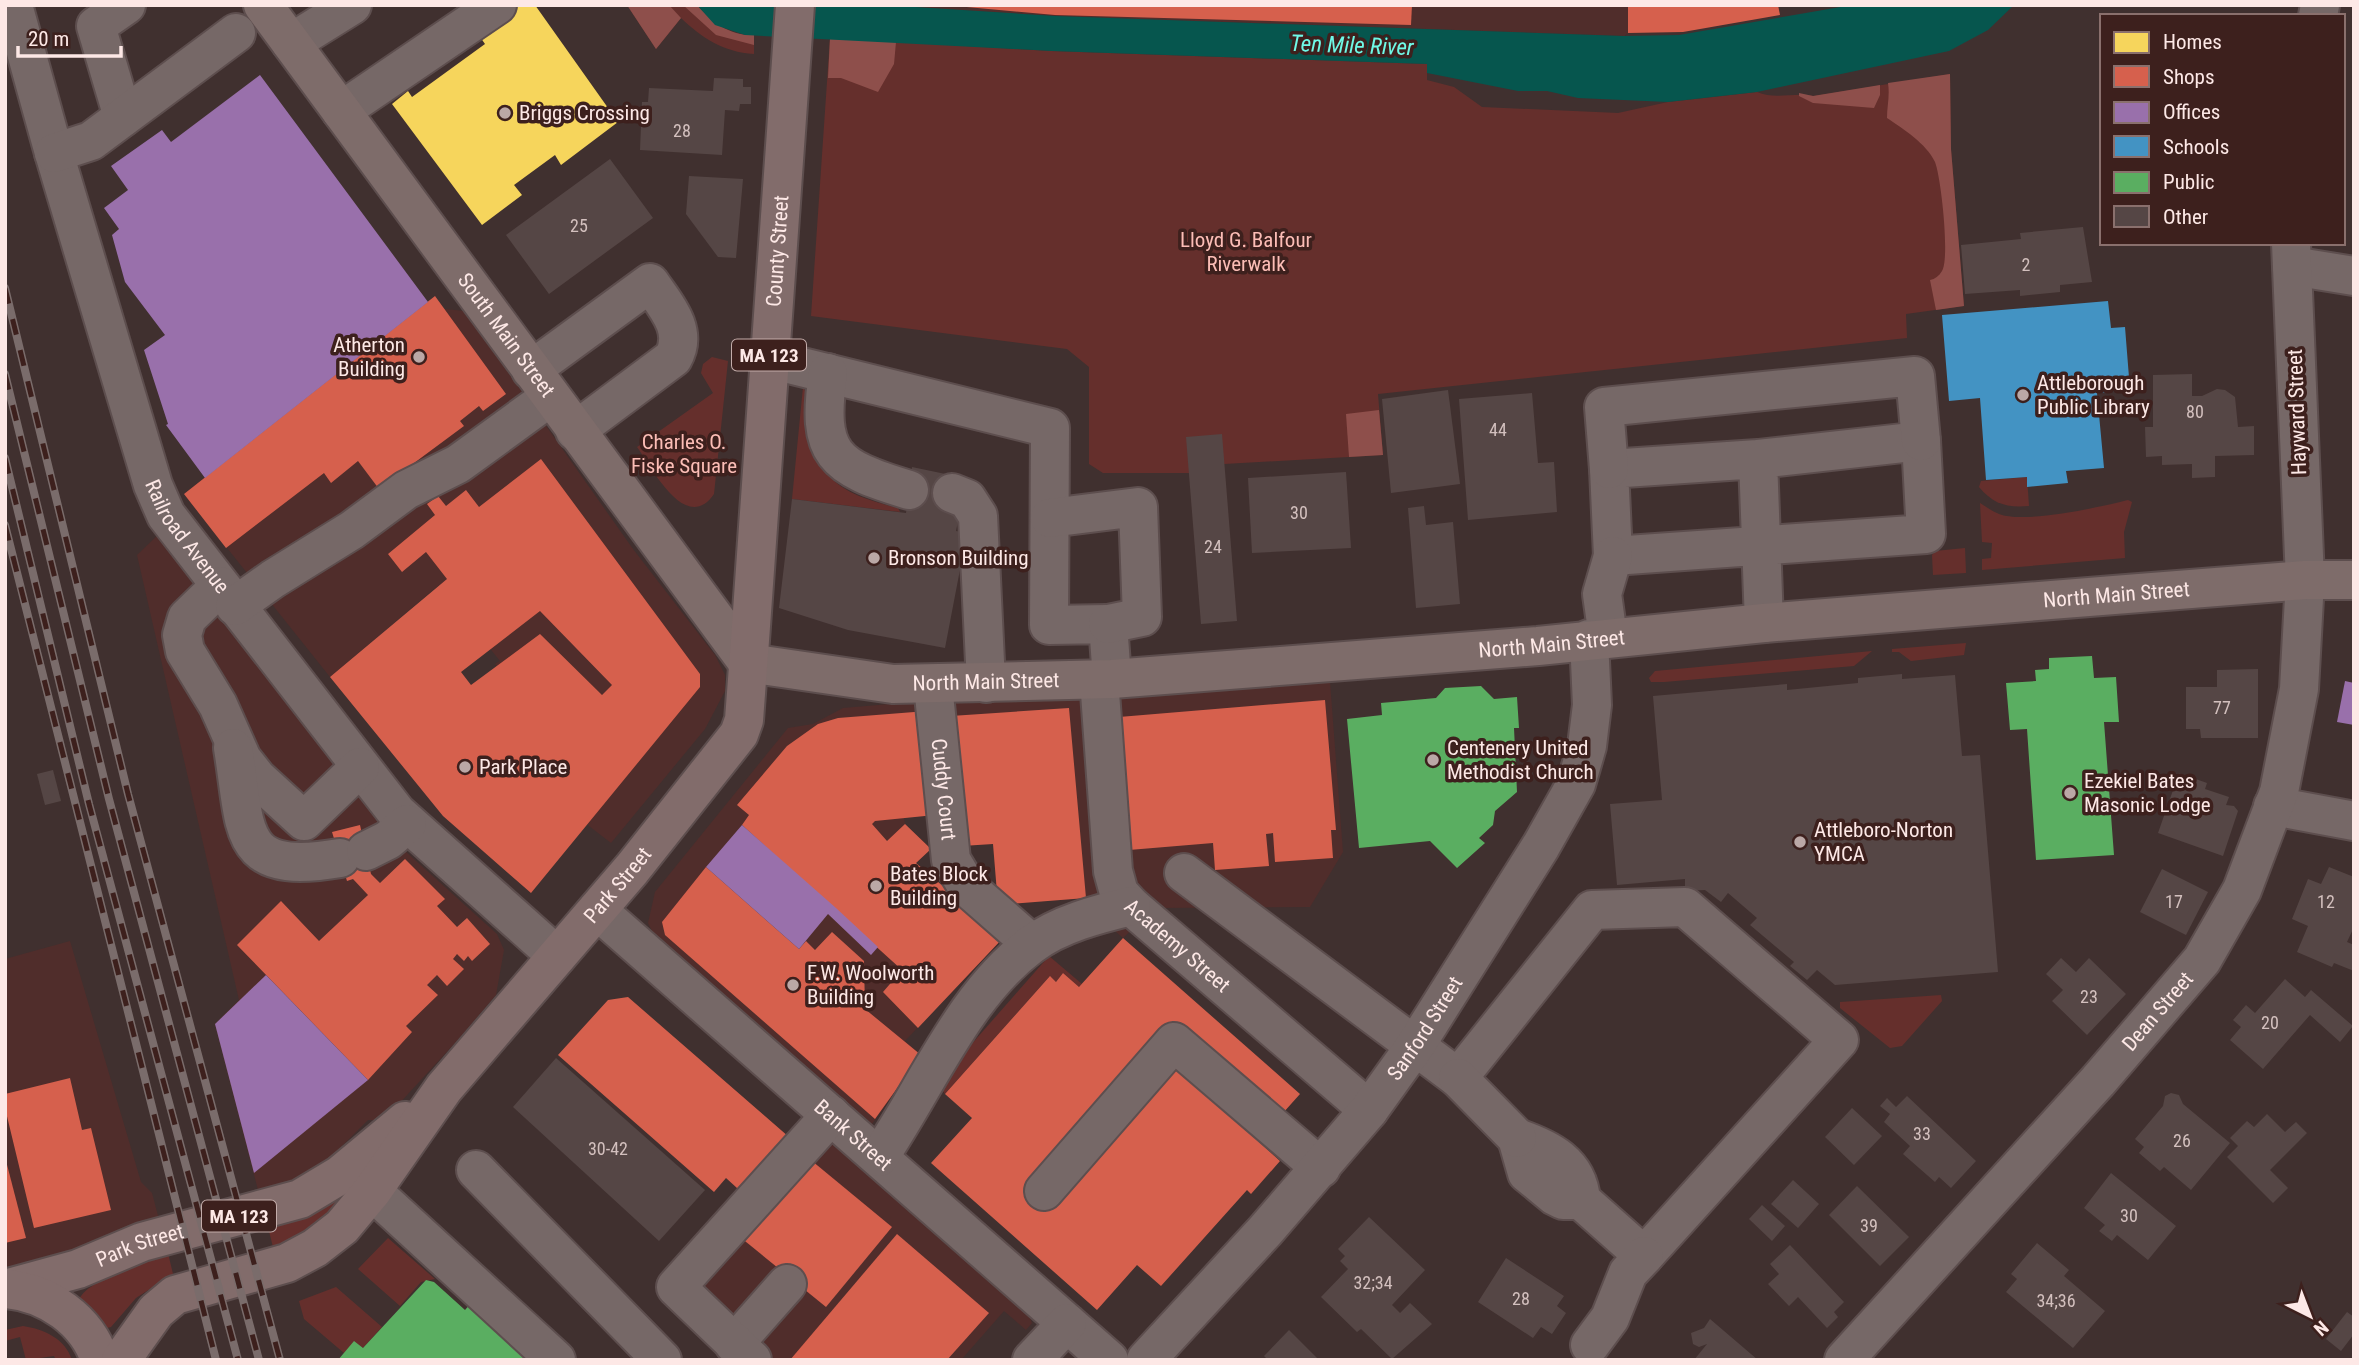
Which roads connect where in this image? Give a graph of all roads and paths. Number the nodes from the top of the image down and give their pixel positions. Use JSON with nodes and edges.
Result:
{"nodes":[{"id":1,"x":13,"y":5,"type":"edge"},
{"id":2,"x":126,"y":5,"type":"edge"},
{"id":3,"x":263,"y":5,"type":"edge"},
{"id":4,"x":352,"y":5,"type":"edge"},
{"id":5,"x":497,"y":5,"type":"edge"},
{"id":6,"x":795,"y":5,"type":"edge"},
{"id":7,"x":236,"y":33,"type":"dead end"},
{"id":8,"x":291,"y":43,"type":"junction"},
{"id":9,"x":341,"y":111,"type":"junction"},
{"id":10,"x":122,"y":117,"type":"junction"},
{"id":11,"x":54,"y":153,"type":"junction"},
{"id":12,"x":2291,"y":255,"type":"edge"},
{"id":13,"x":2354,"y":276,"type":"edge"},
{"id":14,"x":769,"y":359,"type":"junction"},
{"id":15,"x":828,"y":373,"type":"junction"},
{"id":16,"x":540,"y":384,"type":"junction"},
{"id":17,"x":575,"y":431,"type":"junction"},
{"id":18,"x":1921,"y":441,"type":"junction"},
{"id":19,"x":1758,"y":459,"type":"junction"},
{"id":20,"x":1609,"y":469,"type":"junction"},
{"id":21,"x":909,"y":490,"type":"dead end"},
{"id":22,"x":953,"y":493,"type":"dead end"},
{"id":23,"x":1050,"y":518,"type":"junction"},
{"id":24,"x":1761,"y":546,"type":"junction"},
{"id":25,"x":1613,"y":556,"type":"junction"},
{"id":26,"x":2305,"y":580,"type":"junction"},
{"id":27,"x":2354,"y":580,"type":"edge"},
{"id":28,"x":227,"y":596,"type":"junction"},
{"id":29,"x":1763,"y":623,"type":"junction"},
{"id":30,"x":1108,"y":624,"type":"junction"},
{"id":31,"x":1598,"y":638,"type":"junction"},
{"id":32,"x":748,"y":663,"type":"junction"},
{"id":33,"x":1105,"y":679,"type":"junction"},
{"id":34,"x":986,"y":683,"type":"junction"},
{"id":35,"x":933,"y":685,"type":"junction"},
{"id":36,"x":231,"y":736,"type":"junction"},
{"id":37,"x":360,"y":766,"type":"junction"},
{"id":38,"x":2273,"y":806,"type":"junction"},
{"id":39,"x":2354,"y":821,"type":"edge"},
{"id":40,"x":407,"y":824,"type":"junction"},
{"id":41,"x":1184,"y":873,"type":"dead end"},
{"id":42,"x":1130,"y":906,"type":"junction"},
{"id":43,"x":597,"y":910,"type":"junction"},
{"id":44,"x":1032,"y":944,"type":"junction"},
{"id":45,"x":557,"y":956,"type":"junction"},
{"id":46,"x":1415,"y":1046,"type":"junction"},
{"id":47,"x":1458,"y":1078,"type":"junction"},
{"id":48,"x":444,"y":1088,"type":"junction"},
{"id":49,"x":1369,"y":1110,"type":"junction"},
{"id":50,"x":831,"y":1115,"type":"junction"},
{"id":51,"x":879,"y":1157,"type":"junction"},
{"id":52,"x":1321,"y":1168,"type":"junction"},
{"id":53,"x":476,"y":1170,"type":"dead end"},
{"id":54,"x":372,"y":1191,"type":"junction"},
{"id":55,"x":1044,"y":1191,"type":"dead end"},
{"id":56,"x":1644,"y":1256,"type":"junction"},
{"id":57,"x":787,"y":1283,"type":"dead end"},
{"id":58,"x":5,"y":1289,"type":"edge"},
{"id":59,"x":1067,"y":1322,"type":"junction"},
{"id":60,"x":1590,"y":1345,"type":"dead end"},
{"id":61,"x":743,"y":1352,"type":"edge"},
{"id":62,"x":100,"y":1360,"type":"edge"},
{"id":63,"x":121,"y":1360,"type":"edge"},
{"id":64,"x":556,"y":1360,"type":"edge"},
{"id":65,"x":662,"y":1360,"type":"edge"},
{"id":66,"x":1032,"y":1360,"type":"edge"},
{"id":67,"x":1109,"y":1360,"type":"edge"},
{"id":68,"x":1146,"y":1360,"type":"edge"},
{"id":69,"x":1844,"y":1360,"type":"edge"}],
"edges":[{"from":1,"to":11,"type":"street","name":"Railroad Avenue"},
{"from":2,"to":10,"type":"street"},
{"from":3,"to":8,"type":"main road","name":"South Main Street"},
{"from":4,"to":8,"type":"street"},
{"from":5,"to":9,"type":"street"},
{"from":6,"to":14,"type":"highway","name":"County Street","number":"MA 123"},
{"from":7,"to":10,"type":"street"},
{"from":8,"to":9,"type":"main road","name":"South Main Street"},
{"from":9,"to":16,"type":"main road","name":"South Main Street"},
{"from":10,"to":11,"type":"street"},
{"from":11,"to":28,"type":"street","name":"Railroad Avenue"},
{"from":12,"to":13,"type":"street"},
{"from":12,"to":26,"type":"street","name":"Hayward Street"},
{"from":14,"to":15,"type":"street"},
{"from":14,"to":32,"type":"highway","name":"County Street","number":"MA 123"},
{"from":15,"to":21,"type":"street"},
{"from":15,"to":23,"type":"street"},
{"from":16,"to":17,"type":"main road","name":"South Main Street"},
{"from":16,"to":17,"type":"street"},
{"from":16,"to":28,"type":"street"},
{"from":17,"to":32,"type":"main road","name":"South Main Street"},
{"from":18,"to":19,"type":"street"},
{"from":18,"to":20,"type":"street","name":"Sanford Street"},
{"from":18,"to":24,"type":"street"},
{"from":19,"to":20,"type":"street"},
{"from":19,"to":24,"type":"street"},
{"from":20,"to":25,"type":"street","name":"Sanford Street"},
{"from":22,"to":34,"type":"street"},
{"from":23,"to":30,"type":"street"},
{"from":23,"to":30,"type":"street"},
{"from":24,"to":25,"type":"street"},
{"from":24,"to":29,"type":"street"},
{"from":25,"to":31,"type":"street","name":"Sanford Street"},
{"from":26,"to":27,"type":"main road","name":"North Main Street"},
{"from":26,"to":29,"type":"main road","name":"North Main Street"},
{"from":26,"to":38,"type":"street","name":"Dean Street"},
{"from":28,"to":36,"type":"street"},
{"from":28,"to":37,"type":"street","name":"Railroad Avenue"},
{"from":29,"to":31,"type":"main road","name":"North Main Street"},
{"from":30,"to":33,"type":"street","name":"Academy Street"},
{"from":31,"to":33,"type":"main road","name":"North Main Street"},
{"from":31,"to":46,"type":"street","name":"Sanford Street"},
{"from":32,"to":35,"type":"main road","name":"North Main Street"},
{"from":32,"to":43,"type":"highway","name":"Park Street","number":"MA 123"},
{"from":33,"to":34,"type":"main road","name":"North Main Street"},
{"from":33,"to":42,"type":"street","name":"Academy Street"},
{"from":34,"to":35,"type":"main road","name":"North Main Street"},
{"from":35,"to":44,"type":"street","name":"Cuddy Court"},
{"from":36,"to":37,"type":"street"},
{"from":36,"to":40,"type":"street"},
{"from":37,"to":40,"type":"street","name":"Railroad Avenue"},
{"from":38,"to":39,"type":"street"},
{"from":38,"to":69,"type":"street","name":"Dean Street"},
{"from":40,"to":45,"type":"street","name":"Railroad Avenue"},
{"from":41,"to":46,"type":"street"},
{"from":42,"to":44,"type":"street"},
{"from":42,"to":49,"type":"street","name":"Academy Street"},
{"from":43,"to":45,"type":"highway","name":"Park Street","number":"MA 123"},
{"from":43,"to":50,"type":"street","name":"Bank Street"},
{"from":44,"to":51,"type":"street"},
{"from":45,"to":48,"type":"highway","name":"Park Street","number":"MA 123"},
{"from":46,"to":47,"type":"street"},
{"from":46,"to":49,"type":"street","name":"Sanford Street"},
{"from":47,"to":56,"type":"street"},
{"from":47,"to":56,"type":"street"},
{"from":48,"to":54,"type":"highway","name":"Park Street","number":"MA 123"},
{"from":48,"to":58,"type":"highway","name":"Park Street","number":"MA 123"},
{"from":49,"to":52,"type":"street","name":"Sanford Street"},
{"from":50,"to":51,"type":"street","name":"Bank Street"},
{"from":50,"to":61,"type":"street"},
{"from":51,"to":59,"type":"street","name":"Bank Street"},
{"from":52,"to":55,"type":"street"},
{"from":52,"to":68,"type":"street","name":"Sanford Street"},
{"from":53,"to":65,"type":"street"},
{"from":54,"to":63,"type":"highway","name":"Park Street","number":"MA 123"},
{"from":54,"to":64,"type":"street"},
{"from":56,"to":60,"type":"street"},
{"from":57,"to":61,"type":"street"},
{"from":58,"to":62,"type":"highway"},
{"from":59,"to":66,"type":"street"},
{"from":59,"to":67,"type":"street","name":"Bank Street"}]}
